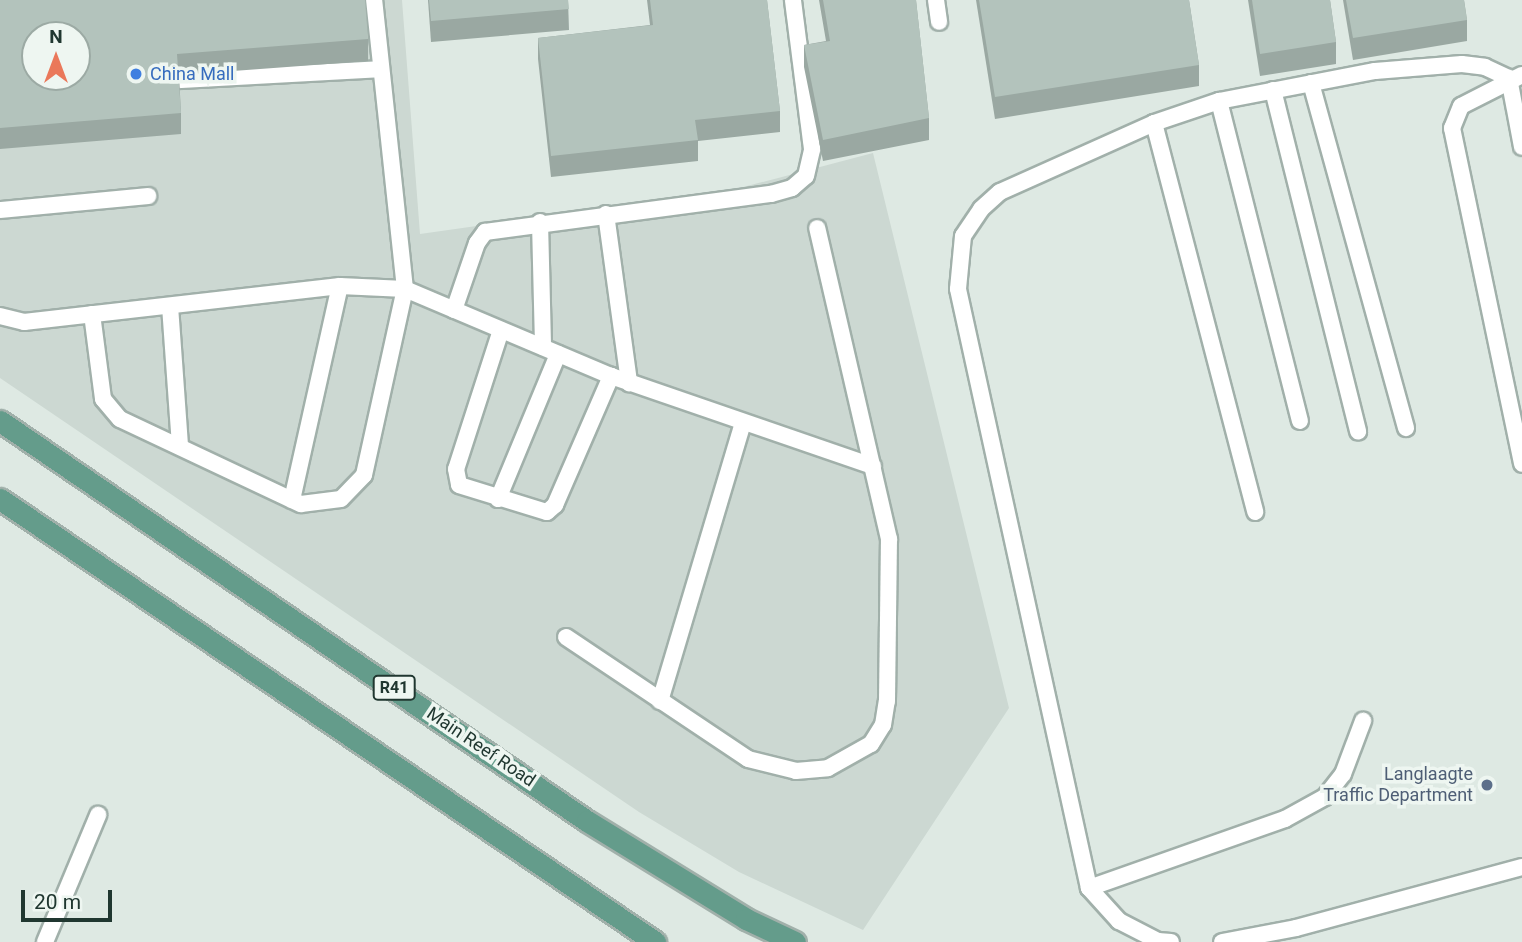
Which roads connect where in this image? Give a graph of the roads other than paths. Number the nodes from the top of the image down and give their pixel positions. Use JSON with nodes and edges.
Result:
{"nodes":[{"id":1,"x":374,"y":0,"type":"edge"},
{"id":2,"x":793,"y":0,"type":"edge"},
{"id":3,"x":936,"y":0,"type":"edge"},
{"id":4,"x":939,"y":22,"type":"dead end"},
{"id":5,"x":380,"y":69,"type":"junction"},
{"id":6,"x":1515,"y":76,"type":"edge"},
{"id":7,"x":180,"y":80,"type":"edge"},
{"id":8,"x":1311,"y":83,"type":"junction"},
{"id":9,"x":1273,"y":90,"type":"junction"},
{"id":10,"x":1219,"y":101,"type":"junction"},
{"id":11,"x":1154,"y":122,"type":"junction"},
{"id":12,"x":1522,"y":147,"type":"edge"},
{"id":13,"x":148,"y":197,"type":"dead end"},
{"id":14,"x":0,"y":210,"type":"edge"},
{"id":15,"x":606,"y":214,"type":"junction"},
{"id":16,"x":540,"y":222,"type":"junction"},
{"id":17,"x":817,"y":228,"type":"dead end"},
{"id":18,"x":340,"y":286,"type":"junction"},
{"id":19,"x":405,"y":289,"type":"junction"},
{"id":20,"x":170,"y":306,"type":"junction"},
{"id":21,"x":454,"y":310,"type":"junction"},
{"id":22,"x":92,"y":314,"type":"junction"},
{"id":23,"x":0,"y":316,"type":"edge"},
{"id":24,"x":501,"y":330,"type":"junction"},
{"id":25,"x":550,"y":350,"type":"junction"},
{"id":26,"x":611,"y":376,"type":"junction"},
{"id":27,"x":629,"y":383,"type":"junction"},
{"id":28,"x":0,"y":421,"type":"edge"},
{"id":29,"x":1300,"y":421,"type":"dead end"},
{"id":30,"x":743,"y":423,"type":"junction"},
{"id":31,"x":1406,"y":428,"type":"dead end"},
{"id":32,"x":1358,"y":432,"type":"dead end"},
{"id":33,"x":180,"y":447,"type":"junction"},
{"id":34,"x":1522,"y":464,"type":"edge"},
{"id":35,"x":873,"y":466,"type":"junction"},
{"id":36,"x":0,"y":499,"type":"edge"},
{"id":37,"x":498,"y":499,"type":"junction"},
{"id":38,"x":292,"y":500,"type":"junction"},
{"id":39,"x":1255,"y":512,"type":"dead end"},
{"id":40,"x":566,"y":637,"type":"dead end"},
{"id":41,"x":660,"y":701,"type":"junction"},
{"id":42,"x":1363,"y":721,"type":"dead end"},
{"id":43,"x":98,"y":815,"type":"dead end"},
{"id":44,"x":1522,"y":867,"type":"edge"},
{"id":45,"x":1089,"y":888,"type":"junction"},
{"id":46,"x":45,"y":942,"type":"edge"},
{"id":47,"x":655,"y":942,"type":"edge"},
{"id":48,"x":795,"y":942,"type":"edge"},
{"id":49,"x":1171,"y":942,"type":"edge"},
{"id":50,"x":1222,"y":942,"type":"edge"}],
"edges":[{"from":1,"to":5,"type":"lane"},
{"from":2,"to":15,"type":"lane"},
{"from":3,"to":4,"type":"lane"},
{"from":5,"to":7,"type":"lane"},
{"from":5,"to":19,"type":"lane"},
{"from":6,"to":8,"type":"lane"},
{"from":6,"to":12,"type":"lane"},
{"from":6,"to":34,"type":"lane"},
{"from":8,"to":9,"type":"lane"},
{"from":8,"to":31,"type":"lane"},
{"from":9,"to":10,"type":"lane"},
{"from":9,"to":32,"type":"lane"},
{"from":10,"to":11,"type":"lane"},
{"from":10,"to":29,"type":"lane"},
{"from":11,"to":39,"type":"lane"},
{"from":11,"to":45,"type":"lane"},
{"from":13,"to":14,"type":"lane"},
{"from":15,"to":16,"type":"lane"},
{"from":15,"to":27,"type":"lane"},
{"from":16,"to":21,"type":"lane"},
{"from":16,"to":25,"type":"lane"},
{"from":17,"to":35,"type":"lane"},
{"from":18,"to":19,"type":"lane"},
{"from":18,"to":20,"type":"lane"},
{"from":18,"to":38,"type":"lane"},
{"from":19,"to":21,"type":"lane"},
{"from":19,"to":38,"type":"lane"},
{"from":20,"to":22,"type":"lane"},
{"from":20,"to":33,"type":"lane"},
{"from":21,"to":24,"type":"lane"},
{"from":22,"to":23,"type":"lane"},
{"from":22,"to":33,"type":"lane"},
{"from":24,"to":25,"type":"lane"},
{"from":24,"to":37,"type":"lane"},
{"from":25,"to":26,"type":"lane"},
{"from":25,"to":37,"type":"lane"},
{"from":26,"to":27,"type":"lane"},
{"from":26,"to":37,"type":"lane"},
{"from":27,"to":30,"type":"lane"},
{"from":28,"to":48,"type":"main road","name":"Main Reef Road","number":"R41"},
{"from":30,"to":35,"type":"lane"},
{"from":30,"to":41,"type":"lane"},
{"from":33,"to":38,"type":"lane"},
{"from":35,"to":41,"type":"lane"},
{"from":36,"to":47,"type":"main road"},
{"from":40,"to":41,"type":"lane"},
{"from":42,"to":45,"type":"lane"},
{"from":43,"to":46,"type":"lane"},
{"from":44,"to":50,"type":"lane"},
{"from":45,"to":49,"type":"lane"}]}
